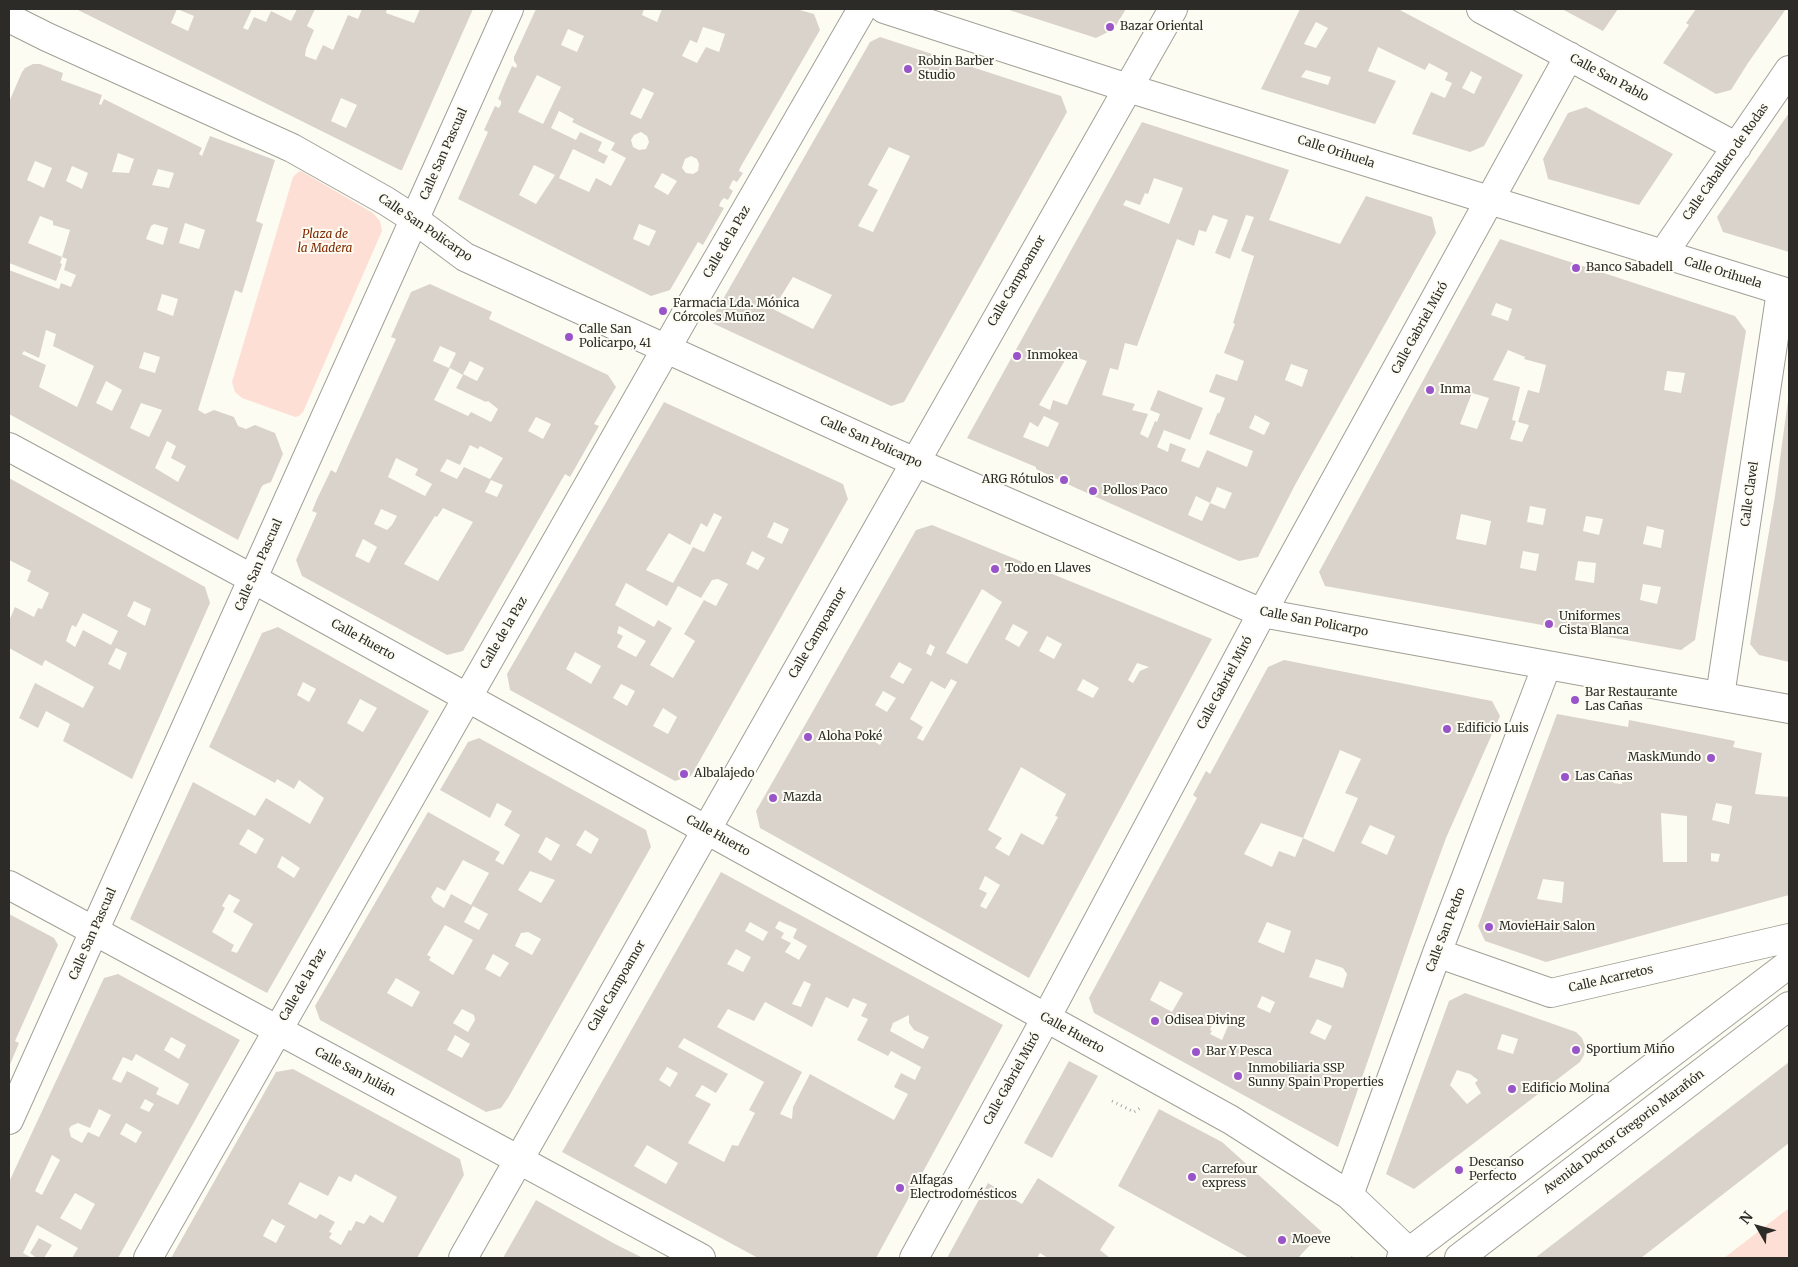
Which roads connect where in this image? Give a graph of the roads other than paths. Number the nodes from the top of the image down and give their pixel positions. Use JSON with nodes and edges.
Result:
{"nodes":[{"id":1,"x":509,"y":9,"type":"edge"},
{"id":2,"x":862,"y":9,"type":"edge"},
{"id":3,"x":884,"y":9,"type":"edge"},
{"id":4,"x":1173,"y":9,"type":"edge"},
{"id":5,"x":1480,"y":9,"type":"edge"},
{"id":6,"x":9,"y":18,"type":"edge"},
{"id":7,"x":1569,"y":56,"type":"junction"},
{"id":8,"x":1789,"y":70,"type":"edge"},
{"id":9,"x":1128,"y":88,"type":"junction"},
{"id":10,"x":1737,"y":147,"type":"junction"},
{"id":11,"x":1490,"y":201,"type":"junction"},
{"id":12,"x":414,"y":219,"type":"junction"},
{"id":13,"x":1662,"y":254,"type":"junction"},
{"id":14,"x":1785,"y":292,"type":"edge"},
{"id":15,"x":666,"y":349,"type":"junction"},
{"id":16,"x":9,"y":447,"type":"edge"},
{"id":17,"x":915,"y":462,"type":"junction"},
{"id":18,"x":253,"y":579,"type":"junction"},
{"id":19,"x":1262,"y":614,"type":"junction"},
{"id":20,"x":1547,"y":665,"type":"junction"},
{"id":21,"x":1720,"y":696,"type":"junction"},
{"id":22,"x":467,"y":698,"type":"junction"},
{"id":23,"x":1789,"y":709,"type":"edge"},
{"id":24,"x":706,"y":830,"type":"junction"},
{"id":25,"x":9,"y":885,"type":"edge"},
{"id":26,"x":94,"y":931,"type":"junction"},
{"id":27,"x":1789,"y":938,"type":"edge"},
{"id":28,"x":1437,"y":953,"type":"junction"},
{"id":29,"x":1789,"y":964,"type":"edge"},
{"id":30,"x":1789,"y":1006,"type":"edge"},
{"id":31,"x":1046,"y":1018,"type":"junction"},
{"id":32,"x":277,"y":1030,"type":"junction"},
{"id":33,"x":9,"y":1120,"type":"edge"},
{"id":34,"x":519,"y":1160,"type":"junction"},
{"id":35,"x":1349,"y":1195,"type":"junction"},
{"id":36,"x":1405,"y":1255,"type":"edge"},
{"id":37,"x":148,"y":1258,"type":"edge"},
{"id":38,"x":463,"y":1258,"type":"edge"},
{"id":39,"x":701,"y":1258,"type":"edge"},
{"id":40,"x":914,"y":1258,"type":"edge"},
{"id":41,"x":1459,"y":1258,"type":"edge"}],
"edges":[{"from":1,"to":12,"type":"street","name":"Calle San Pascual"},
{"from":2,"to":15,"type":"street","name":"Calle de la Paz"},
{"from":3,"to":9,"type":"street","name":"Calle Orihuela"},
{"from":4,"to":9,"type":"street","name":"Calle Campoamor"},
{"from":5,"to":7,"type":"street","name":"Calle San Pablo"},
{"from":6,"to":12,"type":"street","name":"Calle San Policarpo"},
{"from":7,"to":10,"type":"street","name":"Calle San Pablo"},
{"from":7,"to":11,"type":"street","name":"Calle Gabriel Miró"},
{"from":8,"to":10,"type":"street","name":"Calle Caballero de Rodas"},
{"from":9,"to":11,"type":"street","name":"Calle Orihuela"},
{"from":9,"to":17,"type":"street","name":"Calle Campoamor"},
{"from":10,"to":13,"type":"street","name":"Calle Caballero de Rodas"},
{"from":11,"to":13,"type":"street","name":"Calle Orihuela"},
{"from":11,"to":19,"type":"street","name":"Calle Gabriel Miró"},
{"from":12,"to":15,"type":"street","name":"Calle San Policarpo"},
{"from":12,"to":18,"type":"street","name":"Calle San Pascual"},
{"from":13,"to":14,"type":"street","name":"Calle Orihuela"},
{"from":14,"to":21,"type":"street","name":"Calle Clavel"},
{"from":15,"to":17,"type":"street","name":"Calle San Policarpo"},
{"from":15,"to":22,"type":"street","name":"Calle de la Paz"},
{"from":16,"to":18,"type":"street","name":"Calle Huerto"},
{"from":17,"to":19,"type":"street","name":"Calle San Policarpo"},
{"from":17,"to":24,"type":"street","name":"Calle Campoamor"},
{"from":18,"to":22,"type":"street","name":"Calle Huerto"},
{"from":18,"to":26,"type":"street","name":"Calle San Pascual"},
{"from":19,"to":20,"type":"street","name":"Calle San Policarpo"},
{"from":19,"to":31,"type":"street","name":"Calle Gabriel Miró"},
{"from":20,"to":21,"type":"street","name":"Calle San Policarpo"},
{"from":20,"to":28,"type":"street","name":"Calle San Pedro"},
{"from":21,"to":23,"type":"street","name":"Calle San Policarpo"},
{"from":22,"to":24,"type":"street","name":"Calle Huerto"},
{"from":22,"to":32,"type":"street","name":"Calle de la Paz"},
{"from":24,"to":31,"type":"street","name":"Calle Huerto"},
{"from":24,"to":34,"type":"street","name":"Calle Campoamor"},
{"from":25,"to":26,"type":"street","name":"Calle San Julián"},
{"from":26,"to":32,"type":"street","name":"Calle San Julián"},
{"from":26,"to":33,"type":"street","name":"Calle San Pascual"},
{"from":27,"to":28,"type":"street","name":"Calle Acarretos"},
{"from":28,"to":35,"type":"street","name":"Calle San Pedro"},
{"from":29,"to":36,"type":"street"},
{"from":30,"to":41,"type":"street","name":"Avenida Doctor Gregorio Marañón"},
{"from":31,"to":35,"type":"street","name":"Calle Huerto"},
{"from":31,"to":40,"type":"street","name":"Calle Gabriel Miró"},
{"from":32,"to":34,"type":"street","name":"Calle San Julián"},
{"from":32,"to":37,"type":"street","name":"Calle de la Paz"},
{"from":34,"to":38,"type":"street","name":"Calle Campoamor"},
{"from":34,"to":39,"type":"street","name":"Calle San Julián"},
{"from":35,"to":36,"type":"street","name":"Calle Huerto"}]}
